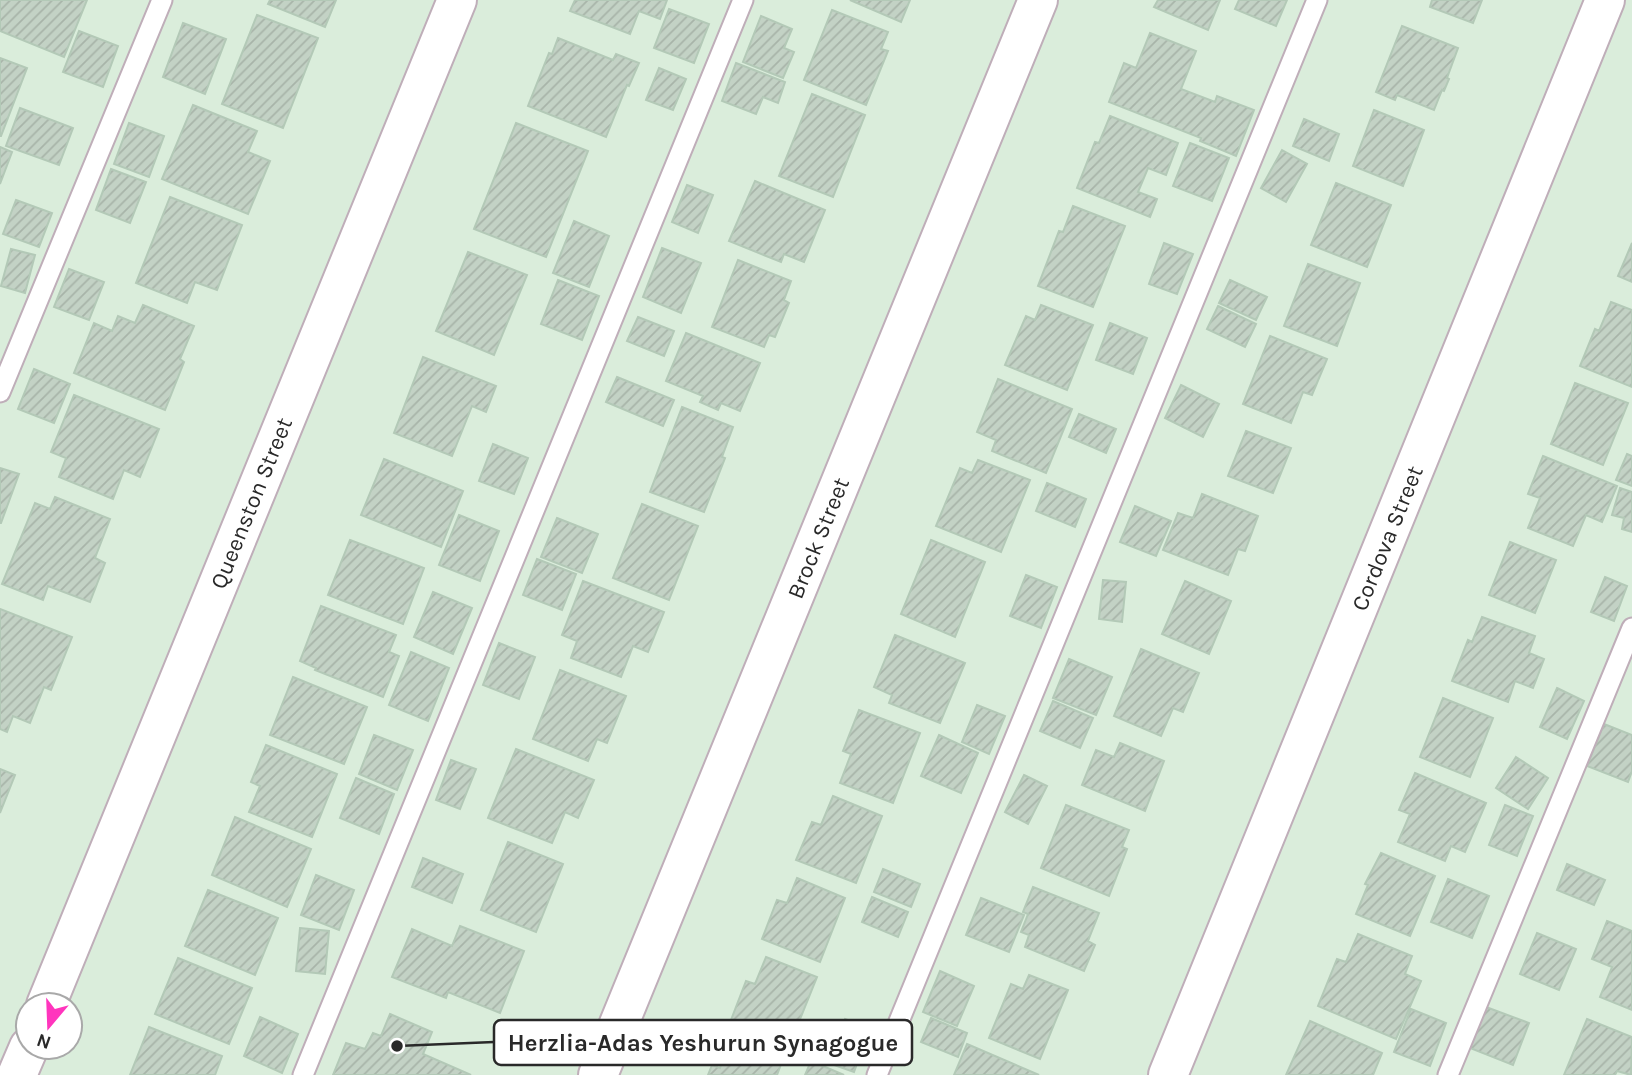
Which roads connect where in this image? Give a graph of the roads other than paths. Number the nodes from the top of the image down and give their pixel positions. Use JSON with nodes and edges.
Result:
{"nodes":[{"id":1,"x":162,"y":0,"type":"edge"},
{"id":2,"x":457,"y":0,"type":"edge"},
{"id":3,"x":743,"y":0,"type":"edge"},
{"id":4,"x":1038,"y":0,"type":"edge"},
{"id":5,"x":1317,"y":0,"type":"edge"},
{"id":6,"x":1605,"y":0,"type":"edge"},
{"id":7,"x":0,"y":392,"type":"edge"},
{"id":8,"x":1632,"y":628,"type":"edge"},
{"id":9,"x":52,"y":991,"type":"edge"},
{"id":10,"x":303,"y":1075,"type":"edge"},
{"id":11,"x":598,"y":1075,"type":"edge"},
{"id":12,"x":877,"y":1075,"type":"edge"},
{"id":13,"x":1168,"y":1075,"type":"edge"},
{"id":14,"x":1448,"y":1075,"type":"edge"}],
"edges":[{"from":1,"to":7,"type":"lane"},
{"from":2,"to":9,"type":"street","name":"Queenston Street"},
{"from":3,"to":10,"type":"lane"},
{"from":4,"to":11,"type":"street","name":"Brock Street"},
{"from":5,"to":12,"type":"lane"},
{"from":6,"to":13,"type":"street","name":"Cordova Street"},
{"from":8,"to":14,"type":"lane"}]}
